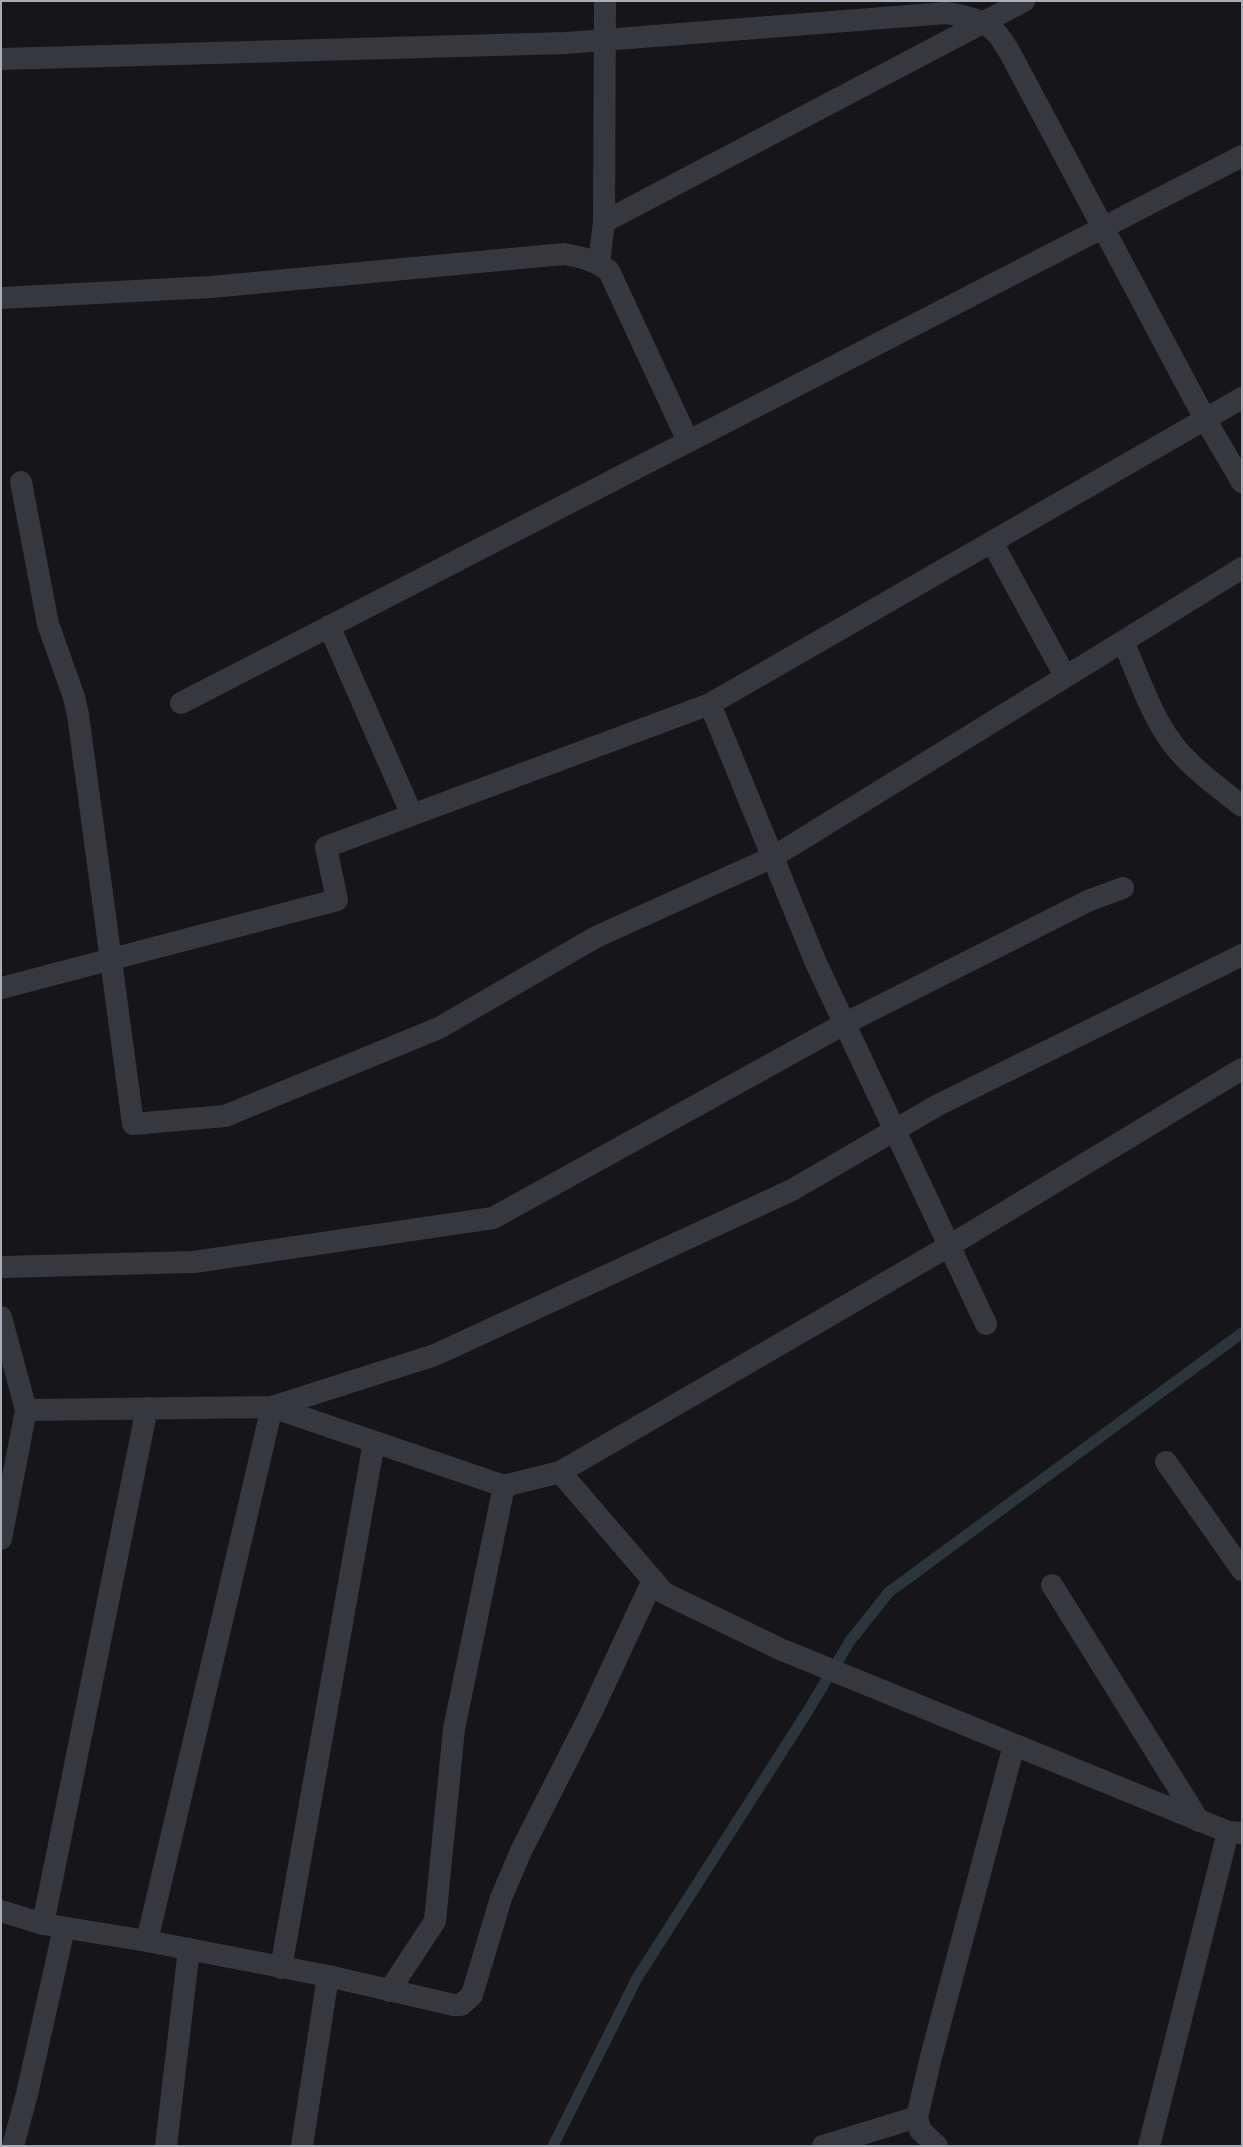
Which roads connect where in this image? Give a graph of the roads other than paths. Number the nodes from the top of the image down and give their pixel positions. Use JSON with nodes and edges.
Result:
{"nodes":[{"id":1,"x":605,"y":1,"type":"edge"},
{"id":2,"x":1024,"y":1,"type":"edge"},
{"id":3,"x":981,"y":22,"type":"junction"},
{"id":4,"x":604,"y":40,"type":"junction"},
{"id":5,"x":1,"y":59,"type":"edge"},
{"id":6,"x":1242,"y":156,"type":"edge"},
{"id":7,"x":604,"y":222,"type":"junction"},
{"id":8,"x":1103,"y":227,"type":"junction"},
{"id":9,"x":599,"y":263,"type":"junction"},
{"id":10,"x":1,"y":298,"type":"edge"},
{"id":11,"x":1242,"y":398,"type":"edge"},
{"id":12,"x":1205,"y":419,"type":"junction"},
{"id":13,"x":688,"y":441,"type":"junction"},
{"id":14,"x":21,"y":482,"type":"dead end"},
{"id":15,"x":1242,"y":482,"type":"edge"},
{"id":16,"x":992,"y":542,"type":"junction"},
{"id":17,"x":1242,"y":568,"type":"edge"},
{"id":18,"x":329,"y":626,"type":"junction"},
{"id":19,"x":1123,"y":641,"type":"junction"},
{"id":20,"x":1065,"y":676,"type":"junction"},
{"id":21,"x":181,"y":703,"type":"dead end"},
{"id":22,"x":710,"y":704,"type":"junction"},
{"id":23,"x":1242,"y":806,"type":"edge"},
{"id":24,"x":412,"y":815,"type":"junction"},
{"id":25,"x":772,"y":857,"type":"junction"},
{"id":26,"x":1123,"y":888,"type":"dead end"},
{"id":27,"x":1242,"y":955,"type":"edge"},
{"id":28,"x":112,"y":959,"type":"junction"},
{"id":29,"x":1,"y":988,"type":"edge"},
{"id":30,"x":844,"y":1024,"type":"junction"},
{"id":31,"x":1242,"y":1069,"type":"edge"},
{"id":32,"x":895,"y":1130,"type":"junction"},
{"id":33,"x":949,"y":1246,"type":"junction"},
{"id":34,"x":1,"y":1267,"type":"edge"},
{"id":35,"x":1,"y":1317,"type":"edge"},
{"id":36,"x":986,"y":1324,"type":"dead end"},
{"id":37,"x":272,"y":1407,"type":"junction"},
{"id":38,"x":147,"y":1408,"type":"junction"},
{"id":39,"x":26,"y":1410,"type":"junction"},
{"id":40,"x":374,"y":1442,"type":"junction"},
{"id":41,"x":1166,"y":1462,"type":"dead end"},
{"id":42,"x":560,"y":1472,"type":"junction"},
{"id":43,"x":504,"y":1486,"type":"junction"},
{"id":44,"x":1,"y":1540,"type":"edge"},
{"id":45,"x":1242,"y":1570,"type":"edge"},
{"id":46,"x":653,"y":1580,"type":"junction"},
{"id":47,"x":1052,"y":1585,"type":"dead end"},
{"id":48,"x":1014,"y":1745,"type":"junction"},
{"id":49,"x":1199,"y":1821,"type":"junction"},
{"id":50,"x":1235,"y":1833,"type":"edge"},
{"id":51,"x":1,"y":1911,"type":"edge"},
{"id":52,"x":53,"y":1926,"type":"junction"},
{"id":53,"x":147,"y":1941,"type":"junction"},
{"id":54,"x":190,"y":1949,"type":"junction"},
{"id":55,"x":281,"y":1968,"type":"junction"},
{"id":56,"x":328,"y":1976,"type":"junction"},
{"id":57,"x":389,"y":1990,"type":"junction"},
{"id":58,"x":917,"y":2117,"type":"junction"},
{"id":59,"x":13,"y":2146,"type":"edge"},
{"id":60,"x":166,"y":2146,"type":"edge"},
{"id":61,"x":302,"y":2146,"type":"edge"},
{"id":62,"x":823,"y":2146,"type":"edge"},
{"id":63,"x":938,"y":2146,"type":"edge"},
{"id":64,"x":1149,"y":2146,"type":"edge"}],
"edges":[{"from":1,"to":4,"type":"street"},
{"from":2,"to":3,"type":"street"},
{"from":3,"to":4,"type":"street"},
{"from":3,"to":7,"type":"street"},
{"from":3,"to":8,"type":"street"},
{"from":4,"to":5,"type":"street"},
{"from":4,"to":7,"type":"street"},
{"from":6,"to":8,"type":"street"},
{"from":7,"to":9,"type":"street"},
{"from":8,"to":12,"type":"street"},
{"from":8,"to":13,"type":"street"},
{"from":9,"to":10,"type":"street"},
{"from":9,"to":13,"type":"street"},
{"from":11,"to":12,"type":"street"},
{"from":12,"to":15,"type":"street"},
{"from":12,"to":16,"type":"street"},
{"from":13,"to":18,"type":"street"},
{"from":14,"to":28,"type":"street"},
{"from":16,"to":20,"type":"street"},
{"from":16,"to":22,"type":"street"},
{"from":17,"to":19,"type":"street"},
{"from":18,"to":21,"type":"street"},
{"from":18,"to":24,"type":"street"},
{"from":19,"to":20,"type":"street"},
{"from":19,"to":23,"type":"street"},
{"from":20,"to":25,"type":"street"},
{"from":22,"to":24,"type":"street"},
{"from":22,"to":25,"type":"street"},
{"from":24,"to":28,"type":"street"},
{"from":25,"to":28,"type":"street"},
{"from":25,"to":30,"type":"street"},
{"from":26,"to":30,"type":"street"},
{"from":27,"to":32,"type":"street"},
{"from":28,"to":29,"type":"street"},
{"from":30,"to":32,"type":"street"},
{"from":30,"to":34,"type":"street"},
{"from":31,"to":33,"type":"street"},
{"from":32,"to":33,"type":"street"},
{"from":32,"to":37,"type":"street"},
{"from":33,"to":36,"type":"street"},
{"from":33,"to":42,"type":"street"},
{"from":35,"to":39,"type":"street"},
{"from":37,"to":38,"type":"street"},
{"from":37,"to":40,"type":"street"},
{"from":37,"to":53,"type":"street"},
{"from":38,"to":39,"type":"street"},
{"from":38,"to":52,"type":"street"},
{"from":39,"to":44,"type":"street"},
{"from":40,"to":43,"type":"street"},
{"from":40,"to":55,"type":"street"},
{"from":41,"to":45,"type":"street"},
{"from":42,"to":43,"type":"street"},
{"from":42,"to":46,"type":"street"},
{"from":43,"to":57,"type":"street"},
{"from":46,"to":48,"type":"street"},
{"from":46,"to":57,"type":"street"},
{"from":47,"to":49,"type":"street"},
{"from":48,"to":49,"type":"street"},
{"from":48,"to":58,"type":"street"},
{"from":49,"to":50,"type":"street"},
{"from":50,"to":64,"type":"street"},
{"from":51,"to":52,"type":"street"},
{"from":52,"to":53,"type":"street"},
{"from":52,"to":59,"type":"street"},
{"from":53,"to":54,"type":"street"},
{"from":54,"to":55,"type":"street"},
{"from":54,"to":60,"type":"street"},
{"from":55,"to":56,"type":"street"},
{"from":56,"to":57,"type":"street"},
{"from":56,"to":61,"type":"street"},
{"from":58,"to":62,"type":"street"},
{"from":58,"to":63,"type":"street"}]}
